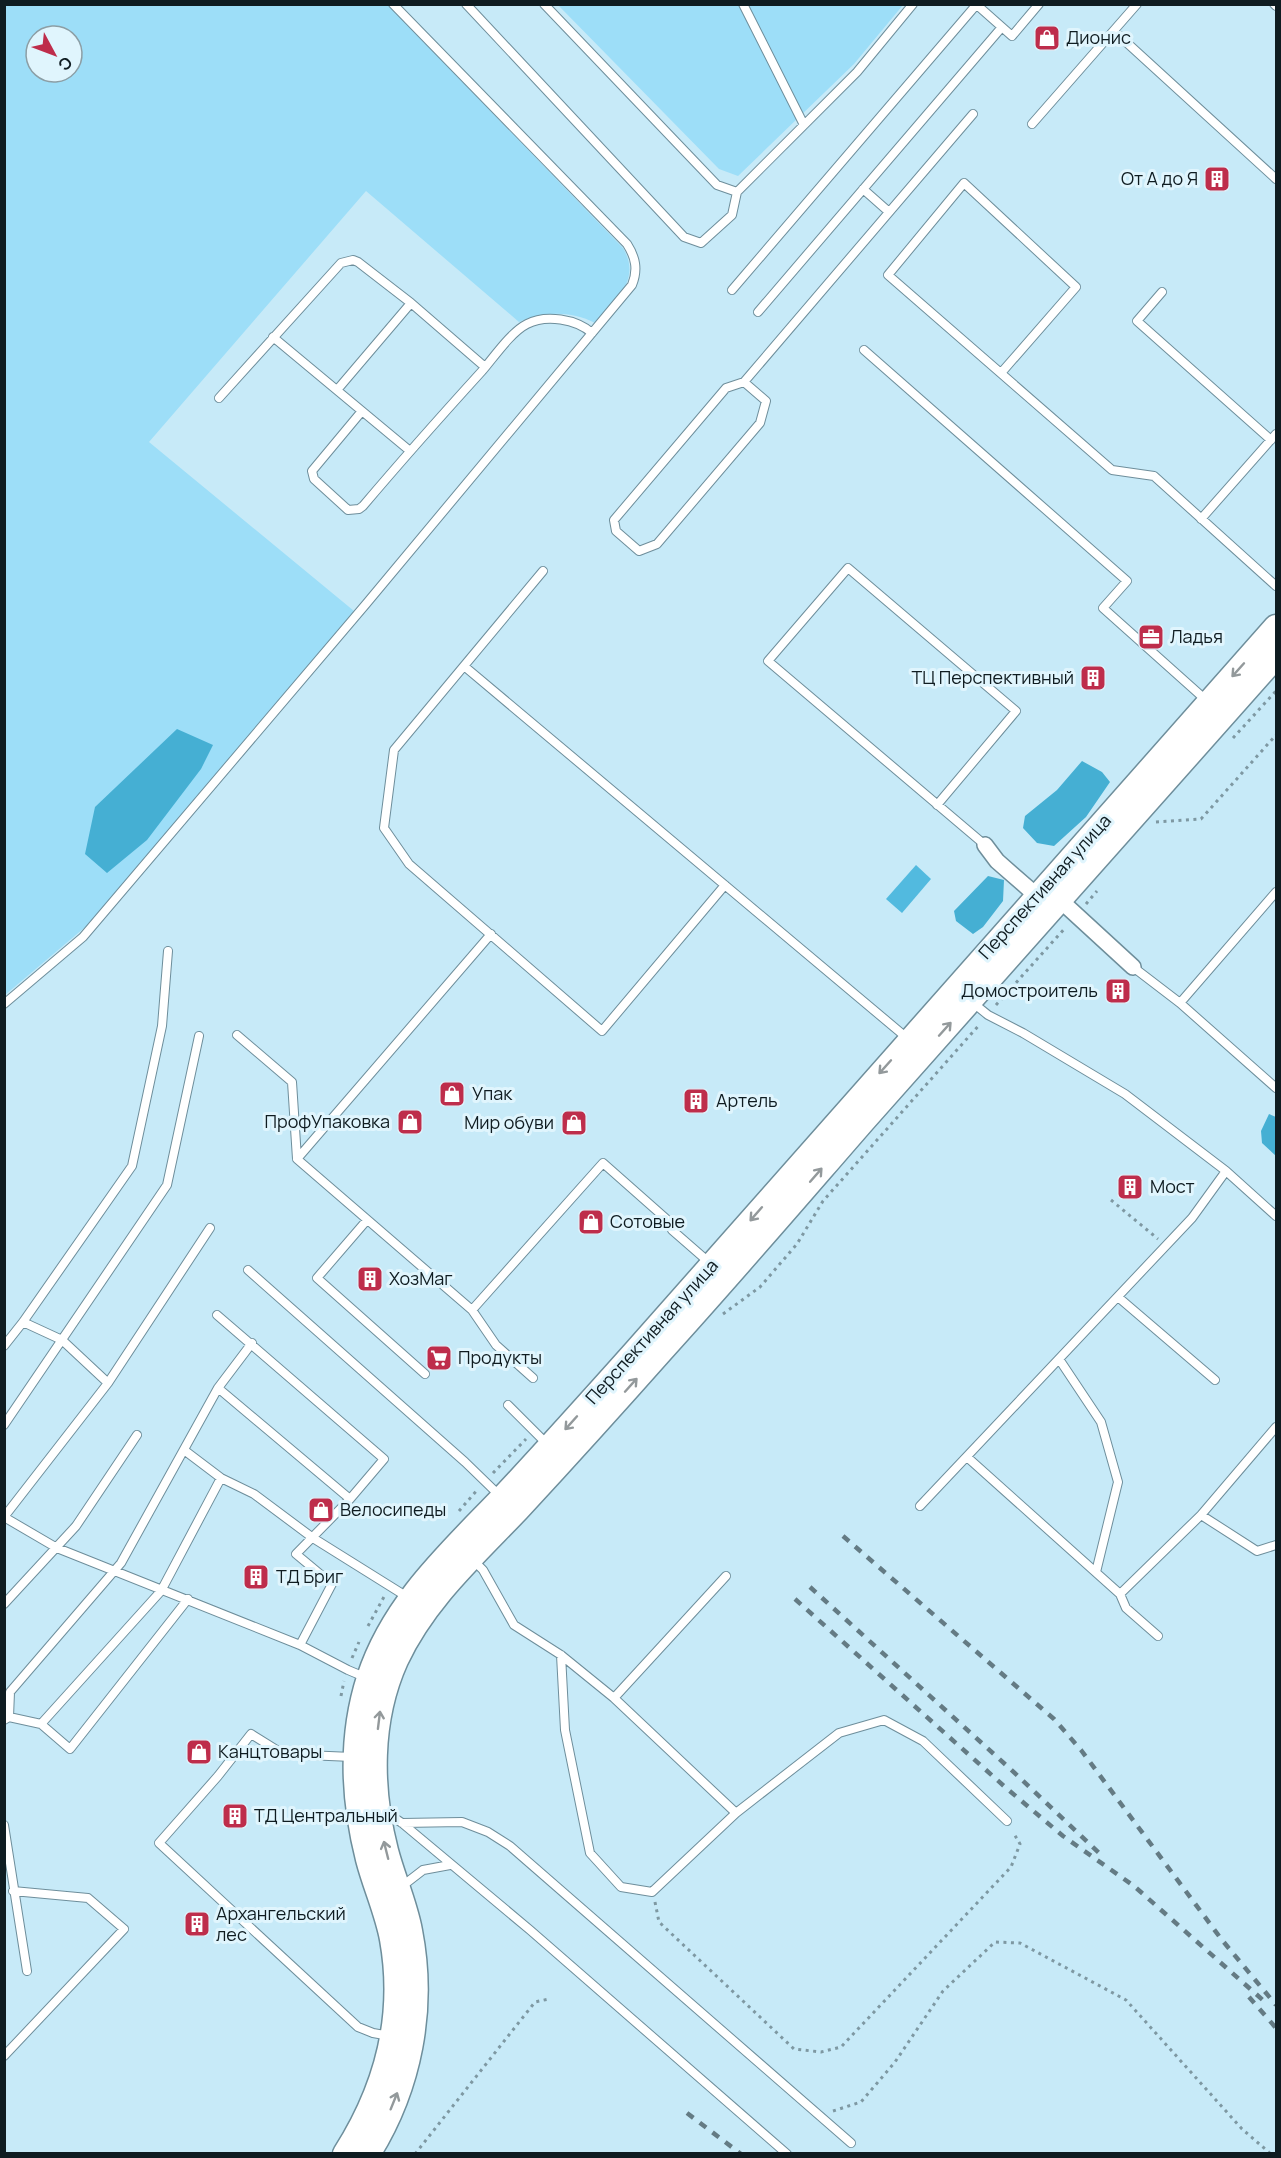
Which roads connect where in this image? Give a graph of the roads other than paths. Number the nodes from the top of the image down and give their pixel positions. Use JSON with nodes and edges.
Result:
{"nodes":[{"id":1,"x":393,"y":4,"type":"edge"},
{"id":2,"x":466,"y":4,"type":"edge"},
{"id":3,"x":544,"y":4,"type":"edge"},
{"id":4,"x":550,"y":4,"type":"edge"},
{"id":5,"x":743,"y":4,"type":"edge"},
{"id":6,"x":913,"y":4,"type":"edge"},
{"id":7,"x":1039,"y":4,"type":"edge"},
{"id":8,"x":1137,"y":4,"type":"edge"},
{"id":9,"x":977,"y":5,"type":"edge"},
{"id":10,"x":556,"y":16,"type":"junction"},
{"id":11,"x":1002,"y":27,"type":"junction"},
{"id":12,"x":1114,"y":32,"type":"junction"},
{"id":13,"x":973,"y":114,"type":"dead end"},
{"id":14,"x":1032,"y":124,"type":"dead end"},
{"id":15,"x":804,"y":125,"type":"junction"},
{"id":16,"x":1276,"y":179,"type":"edge"},
{"id":17,"x":863,"y":189,"type":"junction"},
{"id":18,"x":737,"y":192,"type":"junction"},
{"id":19,"x":889,"y":212,"type":"junction"},
{"id":20,"x":732,"y":290,"type":"dead end"},
{"id":21,"x":1162,"y":292,"type":"dead end"},
{"id":22,"x":411,"y":303,"type":"junction"},
{"id":23,"x":758,"y":312,"type":"dead end"},
{"id":24,"x":592,"y":333,"type":"junction"},
{"id":25,"x":273,"y":337,"type":"junction"},
{"id":26,"x":864,"y":350,"type":"dead end"},
{"id":27,"x":486,"y":367,"type":"junction"},
{"id":28,"x":1001,"y":373,"type":"junction"},
{"id":29,"x":744,"y":382,"type":"junction"},
{"id":30,"x":337,"y":390,"type":"junction"},
{"id":31,"x":219,"y":398,"type":"dead end"},
{"id":32,"x":362,"y":411,"type":"junction"},
{"id":33,"x":1274,"y":437,"type":"edge"},
{"id":34,"x":410,"y":451,"type":"junction"},
{"id":35,"x":1201,"y":519,"type":"junction"},
{"id":36,"x":543,"y":571,"type":"dead end"},
{"id":37,"x":1276,"y":586,"type":"edge"},
{"id":38,"x":1276,"y":627,"type":"edge"},
{"id":39,"x":1276,"y":656,"type":"edge"},
{"id":40,"x":464,"y":666,"type":"junction"},
{"id":41,"x":1216,"y":710,"type":"junction"},
{"id":42,"x":937,"y":805,"type":"junction"},
{"id":43,"x":985,"y":845,"type":"joint"},
{"id":44,"x":725,"y":885,"type":"junction"},
{"id":45,"x":1276,"y":892,"type":"edge"},
{"id":46,"x":1058,"y":904,"type":"junction"},
{"id":47,"x":491,"y":934,"type":"junction"},
{"id":48,"x":168,"y":951,"type":"dead end"},
{"id":49,"x":1133,"y":967,"type":"joint"},
{"id":50,"x":971,"y":1001,"type":"junction"},
{"id":51,"x":1180,"y":1003,"type":"junction"},
{"id":52,"x":4,"y":1004,"type":"edge"},
{"id":53,"x":237,"y":1035,"type":"dead end"},
{"id":54,"x":199,"y":1036,"type":"dead end"},
{"id":55,"x":917,"y":1046,"type":"junction"},
{"id":56,"x":1276,"y":1088,"type":"edge"},
{"id":57,"x":297,"y":1159,"type":"junction"},
{"id":58,"x":1226,"y":1171,"type":"junction"},
{"id":59,"x":1276,"y":1216,"type":"edge"},
{"id":60,"x":367,"y":1220,"type":"junction"},
{"id":61,"x":210,"y":1228,"type":"dead end"},
{"id":62,"x":712,"y":1265,"type":"junction"},
{"id":63,"x":248,"y":1270,"type":"dead end"},
{"id":64,"x":1118,"y":1296,"type":"junction"},
{"id":65,"x":472,"y":1310,"type":"junction"},
{"id":66,"x":217,"y":1315,"type":"dead end"},
{"id":67,"x":24,"y":1322,"type":"junction"},
{"id":68,"x":62,"y":1340,"type":"junction"},
{"id":69,"x":252,"y":1343,"type":"junction"},
{"id":70,"x":4,"y":1346,"type":"edge"},
{"id":71,"x":1059,"y":1359,"type":"junction"},
{"id":72,"x":425,"y":1374,"type":"dead end"},
{"id":73,"x":533,"y":1378,"type":"dead end"},
{"id":74,"x":1215,"y":1380,"type":"dead end"},
{"id":75,"x":108,"y":1383,"type":"junction"},
{"id":76,"x":218,"y":1388,"type":"junction"},
{"id":77,"x":508,"y":1406,"type":"dead end"},
{"id":78,"x":4,"y":1425,"type":"edge"},
{"id":79,"x":1276,"y":1427,"type":"edge"},
{"id":80,"x":137,"y":1435,"type":"dead end"},
{"id":81,"x":184,"y":1450,"type":"junction"},
{"id":82,"x":556,"y":1453,"type":"junction"},
{"id":83,"x":967,"y":1457,"type":"junction"},
{"id":84,"x":221,"y":1478,"type":"junction"},
{"id":85,"x":350,"y":1498,"type":"junction"},
{"id":86,"x":508,"y":1505,"type":"junction"},
{"id":87,"x":920,"y":1506,"type":"dead end"},
{"id":88,"x":1201,"y":1515,"type":"junction"},
{"id":89,"x":5,"y":1517,"type":"edge"},
{"id":90,"x":313,"y":1538,"type":"junction"},
{"id":91,"x":1276,"y":1545,"type":"edge"},
{"id":92,"x":57,"y":1548,"type":"junction"},
{"id":93,"x":464,"y":1551,"type":"junction"},
{"id":94,"x":114,"y":1571,"type":"junction"},
{"id":95,"x":1096,"y":1572,"type":"junction"},
{"id":96,"x":726,"y":1576,"type":"dead end"},
{"id":97,"x":161,"y":1591,"type":"junction"},
{"id":98,"x":1120,"y":1594,"type":"junction"},
{"id":99,"x":188,"y":1599,"type":"junction"},
{"id":100,"x":410,"y":1599,"type":"junction"},
{"id":101,"x":4,"y":1604,"type":"edge"},
{"id":102,"x":1158,"y":1636,"type":"dead end"},
{"id":103,"x":300,"y":1645,"type":"junction"},
{"id":104,"x":561,"y":1655,"type":"junction"},
{"id":105,"x":369,"y":1678,"type":"junction"},
{"id":106,"x":614,"y":1698,"type":"junction"},
{"id":107,"x":7,"y":1719,"type":"edge"},
{"id":108,"x":41,"y":1724,"type":"junction"},
{"id":109,"x":365,"y":1758,"type":"junction"},
{"id":110,"x":736,"y":1813,"type":"junction"},
{"id":111,"x":1007,"y":1821,"type":"road end"},
{"id":112,"x":381,"y":1822,"type":"junction"},
{"id":113,"x":4,"y":1825,"type":"edge"},
{"id":114,"x":450,"y":1865,"type":"junction"},
{"id":115,"x":398,"y":1889,"type":"junction"},
{"id":116,"x":14,"y":1891,"type":"junction"},
{"id":117,"x":27,"y":1971,"type":"dead end"},
{"id":118,"x":402,"y":2038,"type":"junction"},
{"id":119,"x":4,"y":2044,"type":"edge"},
{"id":120,"x":14,"y":2046,"type":"junction"},
{"id":121,"x":4,"y":2056,"type":"edge"},
{"id":122,"x":851,"y":2143,"type":"dead end"},
{"id":123,"x":345,"y":2154,"type":"edge"},
{"id":124,"x":368,"y":2154,"type":"edge"},
{"id":125,"x":787,"y":2154,"type":"edge"}],
"edges":[{"from":1,"to":24,"type":"lane"},
{"from":2,"to":18,"type":"lane"},
{"from":3,"to":10,"type":"lane"},
{"from":4,"to":10,"type":"lane"},
{"from":5,"to":15,"type":"lane"},
{"from":6,"to":15,"type":"lane"},
{"from":7,"to":11,"type":"lane"},
{"from":8,"to":12,"type":"lane"},
{"from":9,"to":11,"type":"lane"},
{"from":9,"to":20,"type":"lane"},
{"from":10,"to":18,"type":"lane"},
{"from":11,"to":17,"type":"lane"},
{"from":12,"to":14,"type":"lane"},
{"from":12,"to":16,"type":"lane"},
{"from":13,"to":19,"type":"lane"},
{"from":15,"to":18,"type":"lane"},
{"from":17,"to":19,"type":"lane"},
{"from":17,"to":23,"type":"lane"},
{"from":19,"to":29,"type":"lane"},
{"from":21,"to":33,"type":"lane"},
{"from":22,"to":25,"type":"lane"},
{"from":22,"to":27,"type":"lane"},
{"from":22,"to":30,"type":"lane"},
{"from":24,"to":27,"type":"lane"},
{"from":24,"to":52,"type":"lane"},
{"from":25,"to":30,"type":"lane"},
{"from":25,"to":31,"type":"lane"},
{"from":26,"to":41,"type":"lane"},
{"from":27,"to":34,"type":"lane"},
{"from":28,"to":28,"type":"lane"},
{"from":28,"to":35,"type":"lane"},
{"from":29,"to":29,"type":"lane"},
{"from":30,"to":32,"type":"lane"},
{"from":32,"to":34,"type":"lane"},
{"from":32,"to":34,"type":"lane"},
{"from":33,"to":35,"type":"lane"},
{"from":35,"to":37,"type":"lane"},
{"from":36,"to":40,"type":"lane"},
{"from":38,"to":41,"type":"main road","name":"Перспективная улица","one_way":true},
{"from":39,"to":41,"type":"main road","name":"Перспективная улица"},
{"from":40,"to":44,"type":"lane"},
{"from":40,"to":47,"type":"lane"},
{"from":41,"to":46,"type":"main road","name":"Перспективная улица"},
{"from":42,"to":42,"type":"lane"},
{"from":42,"to":43,"type":"lane"},
{"from":43,"to":46,"type":"street"},
{"from":44,"to":47,"type":"lane"},
{"from":44,"to":55,"type":"lane"},
{"from":45,"to":51,"type":"lane"},
{"from":46,"to":49,"type":"street"},
{"from":46,"to":50,"type":"main road","name":"Перспективная улица"},
{"from":47,"to":57,"type":"lane"},
{"from":48,"to":67,"type":"lane"},
{"from":49,"to":51,"type":"lane"},
{"from":50,"to":55,"type":"main road","name":"Перспективная улица"},
{"from":50,"to":58,"type":"lane"},
{"from":51,"to":56,"type":"lane"},
{"from":53,"to":57,"type":"lane"},
{"from":54,"to":68,"type":"lane"},
{"from":55,"to":62,"type":"main road","name":"Перспективная улица","one_way":true},
{"from":82,"to":55,"type":"main road","name":"Перспективная улица","one_way":true},
{"from":57,"to":60,"type":"lane"},
{"from":58,"to":59,"type":"lane"},
{"from":58,"to":64,"type":"lane"},
{"from":60,"to":65,"type":"lane"},
{"from":60,"to":72,"type":"lane"},
{"from":61,"to":75,"type":"lane"},
{"from":62,"to":65,"type":"lane"},
{"from":62,"to":82,"type":"main road","name":"Перспективная улица","one_way":true},
{"from":63,"to":86,"type":"lane"},
{"from":64,"to":71,"type":"lane"},
{"from":64,"to":74,"type":"lane"},
{"from":65,"to":73,"type":"lane"},
{"from":66,"to":69,"type":"lane"},
{"from":67,"to":68,"type":"lane"},
{"from":67,"to":70,"type":"lane"},
{"from":68,"to":75,"type":"lane"},
{"from":68,"to":78,"type":"lane"},
{"from":69,"to":76,"type":"lane"},
{"from":69,"to":85,"type":"lane"},
{"from":71,"to":83,"type":"lane"},
{"from":71,"to":95,"type":"lane"},
{"from":75,"to":89,"type":"lane"},
{"from":76,"to":81,"type":"lane"},
{"from":76,"to":85,"type":"lane"},
{"from":77,"to":82,"type":"lane"},
{"from":79,"to":88,"type":"lane"},
{"from":80,"to":92,"type":"lane"},
{"from":81,"to":84,"type":"lane"},
{"from":81,"to":94,"type":"lane"},
{"from":82,"to":86,"type":"main road","name":"Перспективная улица"},
{"from":83,"to":87,"type":"lane"},
{"from":83,"to":95,"type":"lane"},
{"from":84,"to":90,"type":"lane"},
{"from":84,"to":97,"type":"lane"},
{"from":85,"to":90,"type":"lane"},
{"from":86,"to":93,"type":"main road","name":"Перспективная улица"},
{"from":88,"to":91,"type":"lane"},
{"from":88,"to":98,"type":"lane"},
{"from":89,"to":92,"type":"lane"},
{"from":90,"to":100,"type":"lane"},
{"from":90,"to":103,"type":"lane"},
{"from":92,"to":94,"type":"lane"},
{"from":92,"to":101,"type":"lane"},
{"from":93,"to":100,"type":"main road","name":"Перспективная улица"},
{"from":93,"to":104,"type":"lane"},
{"from":109,"to":93,"type":"main road","name":"Перспективная улица","one_way":true},
{"from":94,"to":97,"type":"lane"},
{"from":94,"to":107,"type":"lane"},
{"from":95,"to":98,"type":"lane"},
{"from":96,"to":106,"type":"lane"},
{"from":97,"to":99,"type":"lane"},
{"from":97,"to":108,"type":"lane"},
{"from":98,"to":102,"type":"lane"},
{"from":99,"to":103,"type":"lane"},
{"from":99,"to":108,"type":"lane"},
{"from":100,"to":105,"type":"main road","name":"Перспективная улица"},
{"from":103,"to":105,"type":"lane"},
{"from":104,"to":106,"type":"lane"},
{"from":104,"to":110,"type":"lane"},
{"from":105,"to":109,"type":"main road","name":"Перспективная улица"},
{"from":106,"to":110,"type":"lane"},
{"from":107,"to":108,"type":"lane"},
{"from":109,"to":112,"type":"main road","name":"Перспективная улица"},
{"from":109,"to":118,"type":"lane"},
{"from":110,"to":111,"type":"lane"},
{"from":112,"to":114,"type":"lane"},
{"from":115,"to":112,"type":"main road","name":"Перспективная улица","one_way":true},
{"from":112,"to":118,"type":"main road","name":"Перспективная улица"},
{"from":112,"to":122,"type":"lane"},
{"from":113,"to":116,"type":"lane"},
{"from":114,"to":115,"type":"lane"},
{"from":114,"to":125,"type":"lane"},
{"from":115,"to":118,"type":"main road","name":"Перспективная улица"},
{"from":116,"to":117,"type":"lane"},
{"from":116,"to":120,"type":"lane"},
{"from":118,"to":123,"type":"main road","name":"Перспективная улица"},
{"from":124,"to":118,"type":"main road","name":"Перспективная улица","one_way":true},
{"from":119,"to":120,"type":"lane"},
{"from":120,"to":121,"type":"lane"}]}
